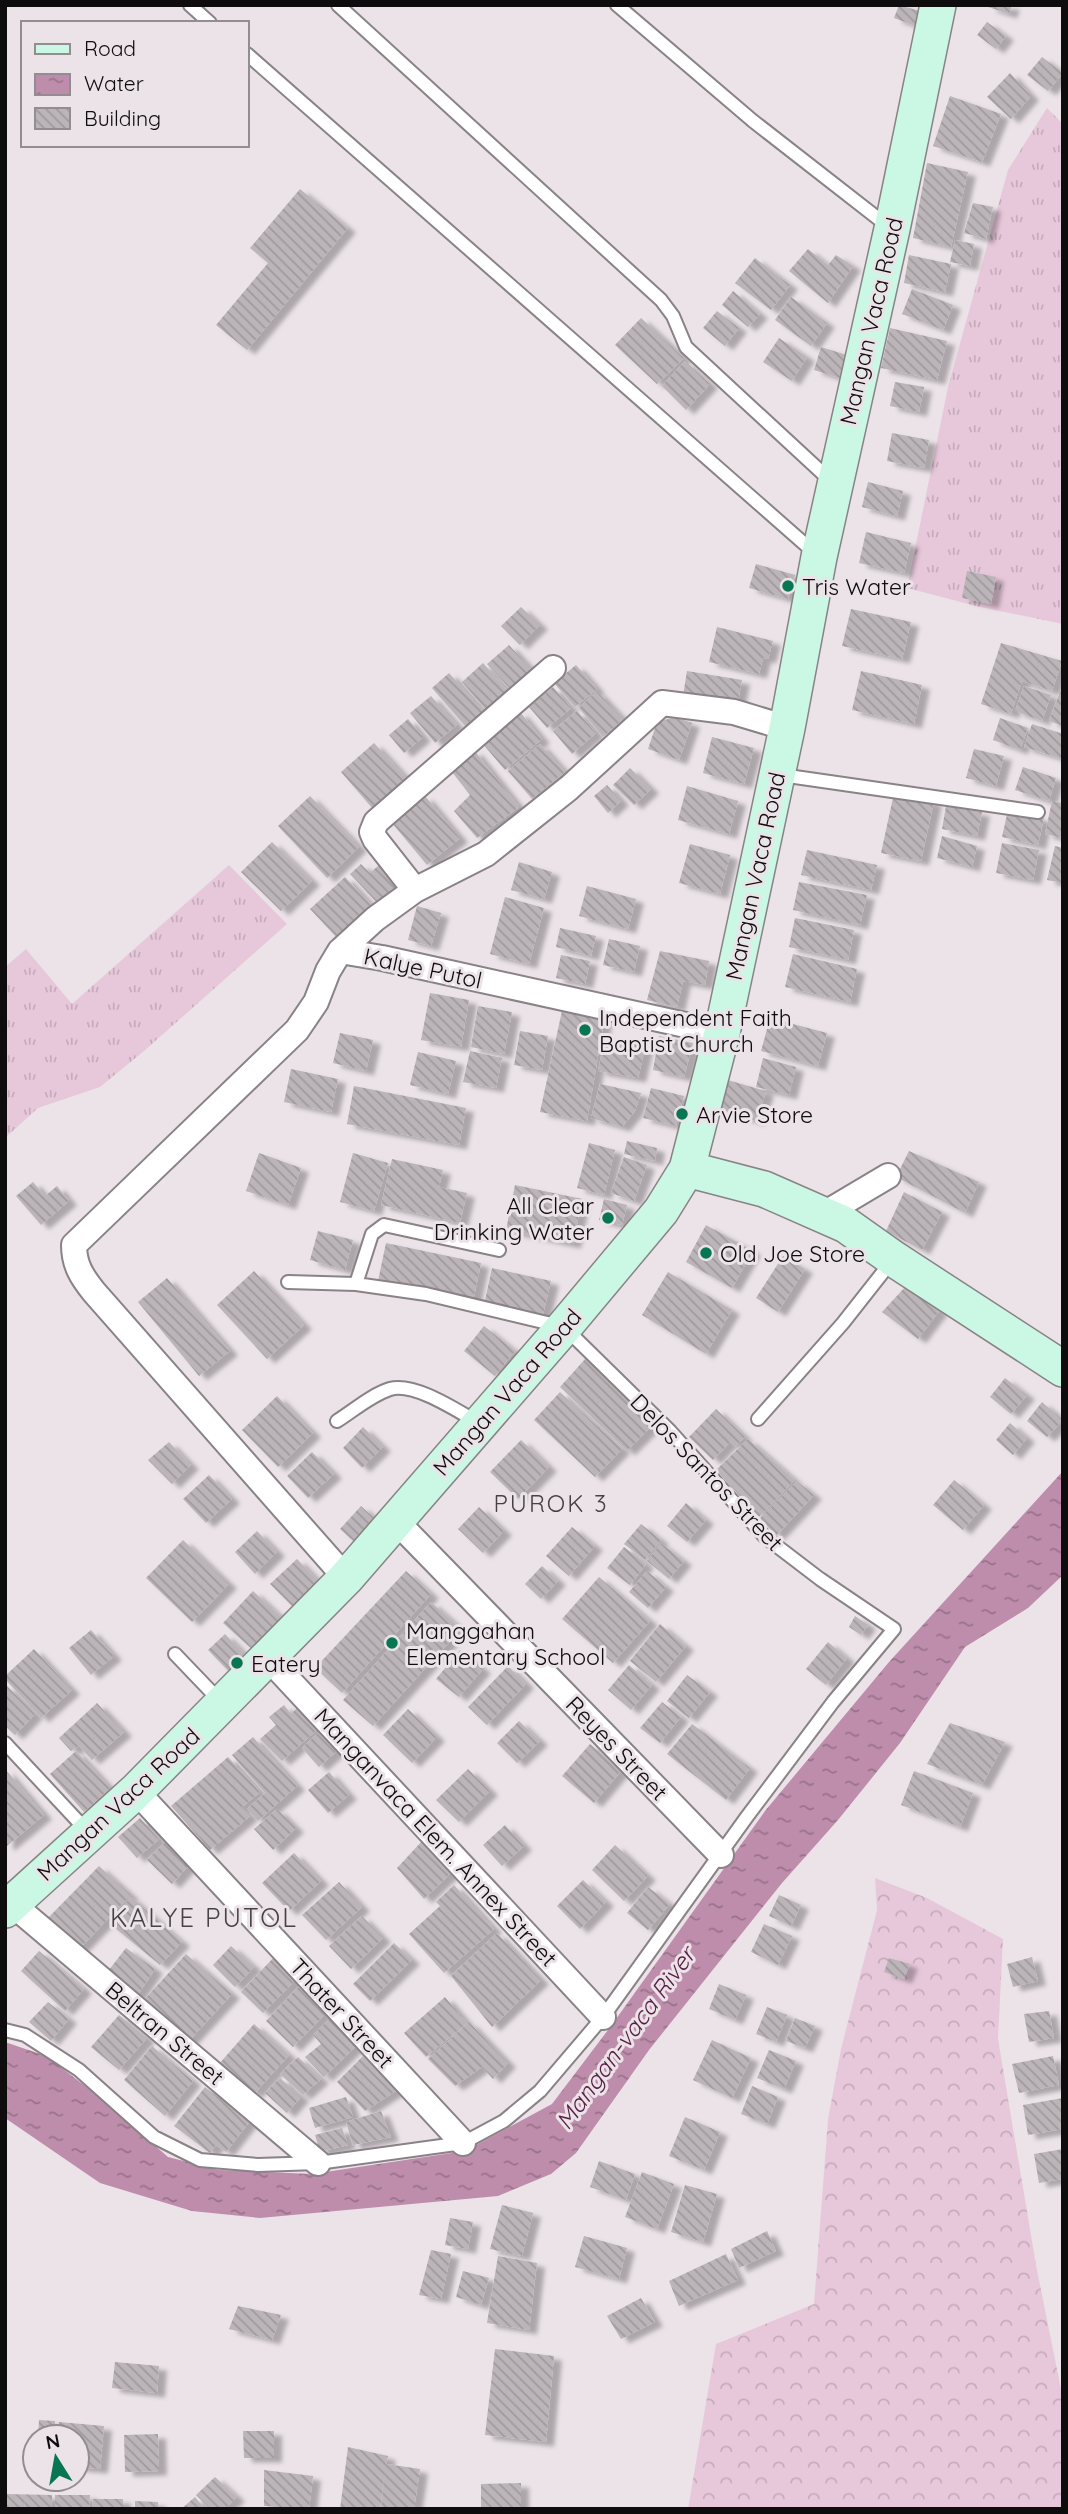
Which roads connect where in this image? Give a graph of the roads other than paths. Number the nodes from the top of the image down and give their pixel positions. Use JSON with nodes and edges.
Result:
{"nodes":[{"id":1,"x":190,"y":5,"type":"edge"},
{"id":2,"x":338,"y":5,"type":"edge"},
{"id":3,"x":617,"y":5,"type":"edge"},
{"id":4,"x":938,"y":5,"type":"edge"},
{"id":5,"x":208,"y":21,"type":"edge"},
{"id":6,"x":248,"y":55,"type":"edge"},
{"id":7,"x":892,"y":229,"type":"junction"},
{"id":8,"x":834,"y":484,"type":"junction"},
{"id":9,"x":819,"y":557,"type":"junction"},
{"id":10,"x":553,"y":668,"type":"dead end"},
{"id":11,"x":787,"y":728,"type":"junction"},
{"id":12,"x":777,"y":774,"type":"junction"},
{"id":13,"x":1038,"y":813,"type":"dead end"},
{"id":14,"x":415,"y":890,"type":"junction"},
{"id":15,"x":340,"y":951,"type":"junction"},
{"id":16,"x":722,"y":1033,"type":"junction"},
{"id":17,"x":687,"y":1169,"type":"junction"},
{"id":18,"x":888,"y":1176,"type":"dead end"},
{"id":19,"x":824,"y":1213,"type":"junction"},
{"id":20,"x":499,"y":1250,"type":"dead end"},
{"id":21,"x":894,"y":1259,"type":"junction"},
{"id":22,"x":288,"y":1282,"type":"dead end"},
{"id":23,"x":356,"y":1283,"type":"junction"},
{"id":24,"x":564,"y":1327,"type":"junction"},
{"id":25,"x":1063,"y":1369,"type":"edge"},
{"id":26,"x":758,"y":1419,"type":"dead end"},
{"id":27,"x":337,"y":1421,"type":"dead end"},
{"id":28,"x":480,"y":1424,"type":"junction"},
{"id":29,"x":396,"y":1521,"type":"junction"},
{"id":30,"x":346,"y":1578,"type":"junction"},
{"id":31,"x":175,"y":1654,"type":"dead end"},
{"id":32,"x":268,"y":1658,"type":"junction"},
{"id":33,"x":223,"y":1704,"type":"junction"},
{"id":34,"x":5,"y":1743,"type":"edge"},
{"id":35,"x":136,"y":1791,"type":"junction"},
{"id":36,"x":88,"y":1832,"type":"junction"},
{"id":37,"x":721,"y":1855,"type":"junction"},
{"id":38,"x":8,"y":1907,"type":"edge"},
{"id":39,"x":603,"y":2017,"type":"junction"},
{"id":40,"x":5,"y":2030,"type":"edge"},
{"id":41,"x":463,"y":2143,"type":"junction"},
{"id":42,"x":318,"y":2163,"type":"junction"}],
"edges":[{"from":1,"to":5,"type":"lane"},
{"from":2,"to":8,"type":"lane"},
{"from":3,"to":7,"type":"lane"},
{"from":4,"to":7,"type":"main road","name":"Mangan Vaca Road"},
{"from":6,"to":9,"type":"lane"},
{"from":7,"to":8,"type":"main road","name":"Mangan Vaca Road"},
{"from":8,"to":9,"type":"main road","name":"Mangan Vaca Road"},
{"from":9,"to":11,"type":"main road","name":"Mangan Vaca Road"},
{"from":10,"to":14,"type":"street"},
{"from":11,"to":12,"type":"main road","name":"Mangan Vaca Road"},
{"from":11,"to":14,"type":"street","name":"Kalye Putol"},
{"from":12,"to":13,"type":"lane"},
{"from":12,"to":16,"type":"main road","name":"Mangan Vaca Road"},
{"from":14,"to":15,"type":"street","name":"Kalye Putol"},
{"from":15,"to":16,"type":"street","name":"Kalye Putol"},
{"from":15,"to":30,"type":"street"},
{"from":16,"to":17,"type":"main road","name":"Mangan Vaca Road"},
{"from":17,"to":19,"type":"main road"},
{"from":17,"to":24,"type":"main road","name":"Mangan Vaca Road"},
{"from":18,"to":19,"type":"street"},
{"from":19,"to":21,"type":"main road"},
{"from":20,"to":23,"type":"lane"},
{"from":21,"to":25,"type":"main road"},
{"from":21,"to":26,"type":"lane"},
{"from":22,"to":23,"type":"lane"},
{"from":23,"to":24,"type":"lane"},
{"from":24,"to":28,"type":"main road","name":"Mangan Vaca Road"},
{"from":24,"to":37,"type":"lane","name":"Delos Santos Street"},
{"from":27,"to":28,"type":"lane"},
{"from":28,"to":29,"type":"main road","name":"Mangan Vaca Road"},
{"from":29,"to":30,"type":"main road","name":"Mangan Vaca Road"},
{"from":29,"to":37,"type":"street","name":"Reyes Street"},
{"from":30,"to":32,"type":"main road","name":"Mangan Vaca Road"},
{"from":31,"to":33,"type":"lane"},
{"from":32,"to":33,"type":"main road","name":"Mangan Vaca Road"},
{"from":32,"to":39,"type":"street","name":"Manganvaca Elem. Annex Street"},
{"from":33,"to":35,"type":"main road","name":"Mangan Vaca Road"},
{"from":34,"to":36,"type":"lane"},
{"from":35,"to":36,"type":"main road","name":"Mangan Vaca Road"},
{"from":35,"to":41,"type":"street","name":"Thater Street"},
{"from":36,"to":38,"type":"main road","name":"Mangan Vaca Road"},
{"from":37,"to":39,"type":"lane"},
{"from":38,"to":42,"type":"street","name":"Beltran Street"},
{"from":39,"to":41,"type":"lane"},
{"from":40,"to":42,"type":"lane"},
{"from":41,"to":42,"type":"lane"}]}
